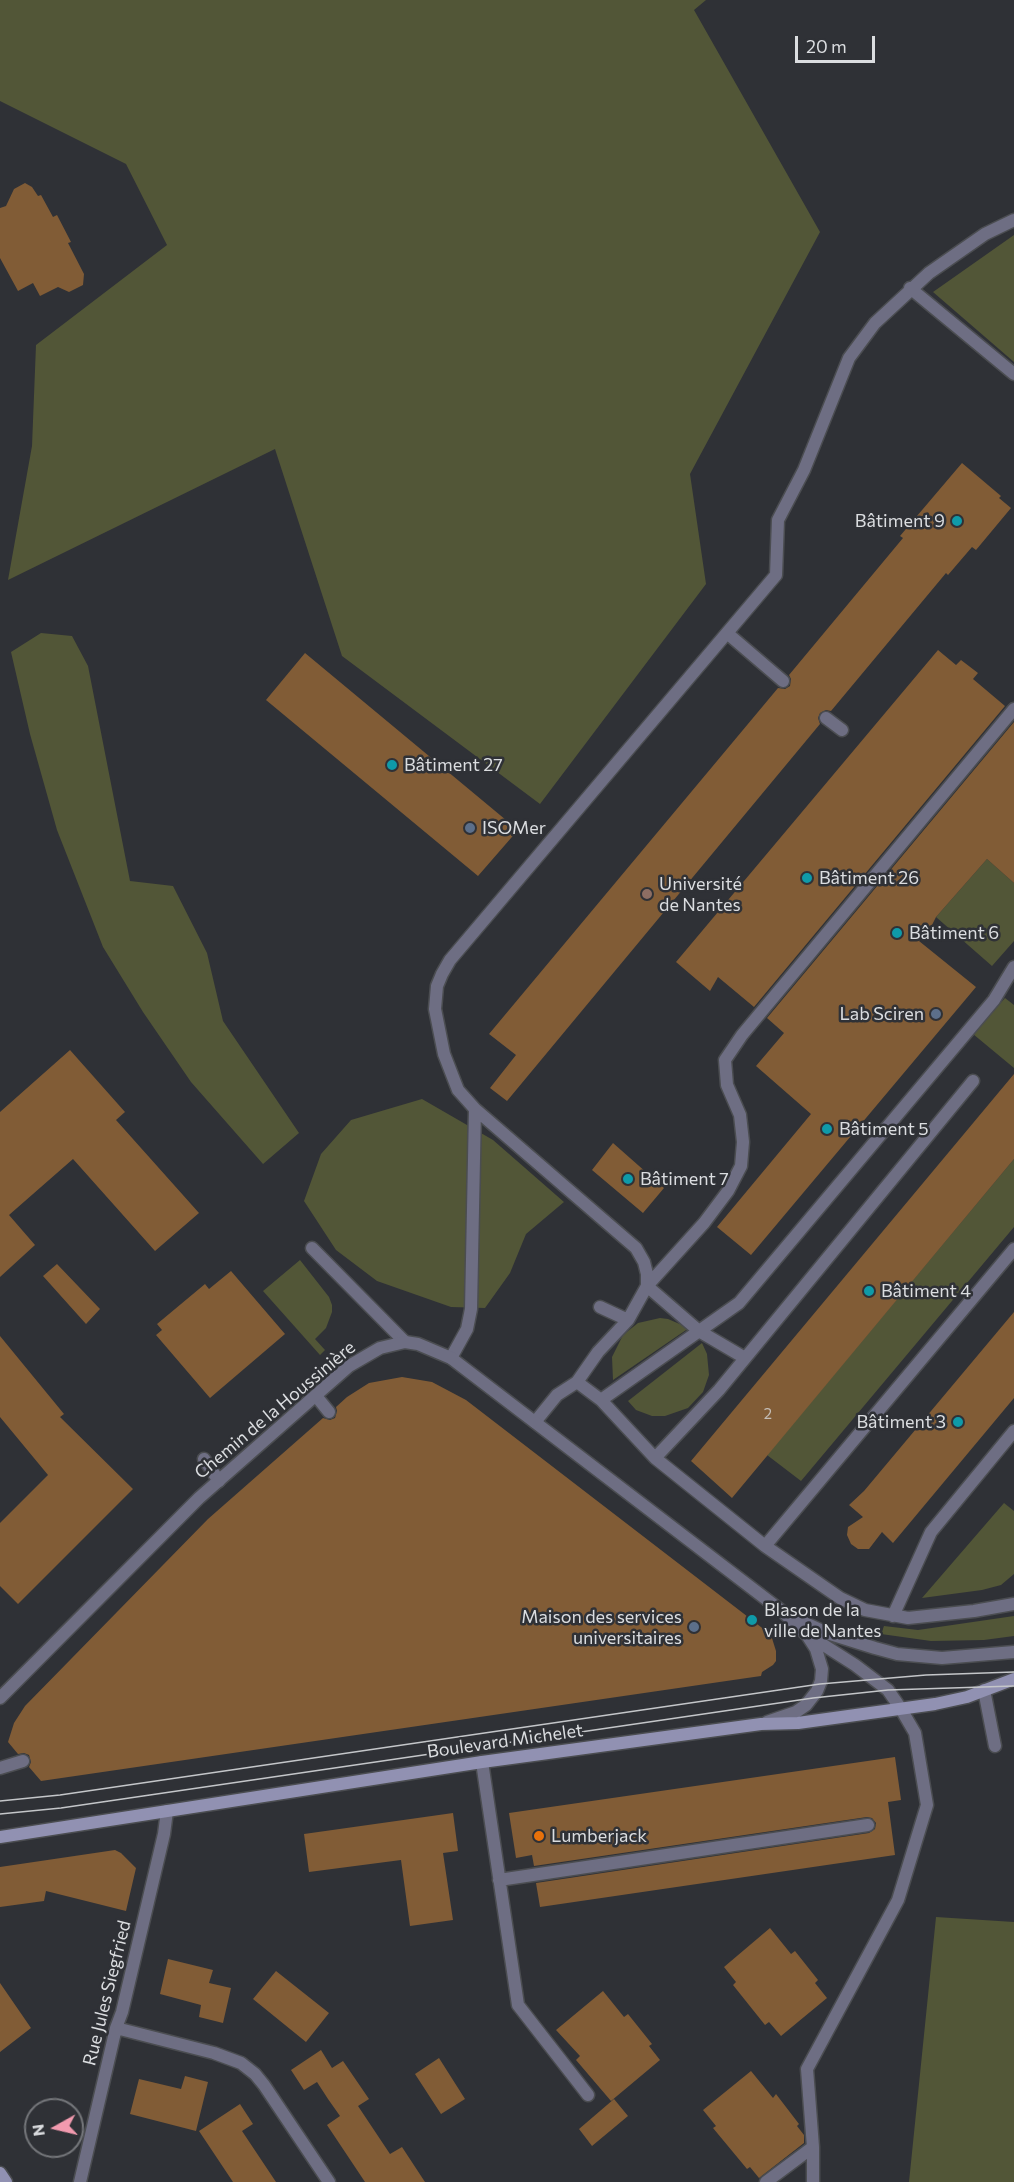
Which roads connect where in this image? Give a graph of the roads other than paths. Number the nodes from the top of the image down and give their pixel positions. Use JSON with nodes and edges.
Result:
{"nodes":[{"id":1,"x":1014,"y":220,"type":"edge"},
{"id":2,"x":910,"y":288,"type":"junction"},
{"id":3,"x":1014,"y":374,"type":"edge"},
{"id":4,"x":727,"y":633,"type":"junction"},
{"id":5,"x":783,"y":681,"type":"dead end"},
{"id":6,"x":1014,"y":709,"type":"edge"},
{"id":7,"x":826,"y":718,"type":"dead end"},
{"id":8,"x":842,"y":730,"type":"dead end"},
{"id":9,"x":1014,"y":967,"type":"edge"},
{"id":10,"x":973,"y":1081,"type":"dead end"},
{"id":11,"x":475,"y":1108,"type":"junction"},
{"id":12,"x":312,"y":1248,"type":"dead end"},
{"id":13,"x":1014,"y":1249,"type":"edge"},
{"id":14,"x":646,"y":1286,"type":"junction"},
{"id":15,"x":600,"y":1307,"type":"dead end"},
{"id":16,"x":628,"y":1320,"type":"junction"},
{"id":17,"x":699,"y":1331,"type":"junction"},
{"id":18,"x":405,"y":1342,"type":"junction"},
{"id":19,"x":451,"y":1358,"type":"junction"},
{"id":20,"x":745,"y":1358,"type":"junction"},
{"id":21,"x":577,"y":1382,"type":"junction"},
{"id":22,"x":316,"y":1396,"type":"junction"},
{"id":23,"x":600,"y":1400,"type":"junction"},
{"id":24,"x":329,"y":1412,"type":"dead end"},
{"id":25,"x":535,"y":1422,"type":"junction"},
{"id":26,"x":1014,"y":1431,"type":"edge"},
{"id":27,"x":655,"y":1458,"type":"junction"},
{"id":28,"x":204,"y":1459,"type":"dead end"},
{"id":29,"x":219,"y":1480,"type":"junction"},
{"id":30,"x":765,"y":1546,"type":"junction"},
{"id":31,"x":1014,"y":1604,"type":"edge"},
{"id":32,"x":783,"y":1612,"type":"junction"},
{"id":33,"x":893,"y":1616,"type":"junction"},
{"id":34,"x":807,"y":1635,"type":"junction"},
{"id":35,"x":1014,"y":1652,"type":"edge"},
{"id":36,"x":1014,"y":1679,"type":"edge"},
{"id":37,"x":984,"y":1690,"type":"junction"},
{"id":38,"x":0,"y":1698,"type":"edge"},
{"id":39,"x":901,"y":1709,"type":"junction"},
{"id":40,"x":761,"y":1724,"type":"junction"},
{"id":41,"x":995,"y":1746,"type":"dead end"},
{"id":42,"x":23,"y":1761,"type":"dead end"},
{"id":43,"x":482,"y":1762,"type":"junction"},
{"id":44,"x":0,"y":1768,"type":"edge"},
{"id":45,"x":167,"y":1811,"type":"junction"},
{"id":46,"x":868,"y":1825,"type":"dead end"},
{"id":47,"x":0,"y":1837,"type":"edge"},
{"id":48,"x":499,"y":1880,"type":"junction"},
{"id":49,"x":116,"y":2028,"type":"junction"},
{"id":50,"x":588,"y":2095,"type":"dead end"},
{"id":51,"x":813,"y":2146,"type":"junction"},
{"id":52,"x":0,"y":2173,"type":"edge"},
{"id":53,"x":6,"y":2182,"type":"edge"},
{"id":54,"x":80,"y":2182,"type":"edge"},
{"id":55,"x":329,"y":2182,"type":"edge"},
{"id":56,"x":766,"y":2182,"type":"edge"},
{"id":57,"x":813,"y":2182,"type":"edge"}],
"edges":[{"from":1,"to":2,"type":"street"},
{"from":2,"to":3,"type":"street"},
{"from":2,"to":4,"type":"street"},
{"from":4,"to":5,"type":"street"},
{"from":4,"to":11,"type":"street"},
{"from":6,"to":14,"type":"street"},
{"from":7,"to":8,"type":"street"},
{"from":9,"to":17,"type":"street"},
{"from":10,"to":20,"type":"street"},
{"from":11,"to":14,"type":"street"},
{"from":11,"to":19,"type":"street"},
{"from":12,"to":18,"type":"street"},
{"from":13,"to":30,"type":"street"},
{"from":14,"to":16,"type":"street"},
{"from":14,"to":17,"type":"street"},
{"from":15,"to":16,"type":"street"},
{"from":16,"to":21,"type":"street"},
{"from":17,"to":20,"type":"street"},
{"from":17,"to":23,"type":"street"},
{"from":18,"to":19,"type":"street"},
{"from":18,"to":22,"type":"street","name":"Chemin de la Houssinière"},
{"from":19,"to":25,"type":"street"},
{"from":20,"to":27,"type":"street"},
{"from":21,"to":23,"type":"street"},
{"from":21,"to":25,"type":"street"},
{"from":22,"to":24,"type":"street"},
{"from":22,"to":29,"type":"street","name":"Chemin de la Houssinière"},
{"from":23,"to":27,"type":"street"},
{"from":25,"to":32,"type":"street"},
{"from":26,"to":33,"type":"street"},
{"from":27,"to":30,"type":"street"},
{"from":28,"to":29,"type":"street"},
{"from":29,"to":38,"type":"street","name":"Chemin de la Houssinière"},
{"from":30,"to":33,"type":"street"},
{"from":31,"to":33,"type":"street"},
{"from":32,"to":34,"type":"street"},
{"from":32,"to":35,"type":"street"},
{"from":34,"to":39,"type":"street"},
{"from":34,"to":40,"type":"street"},
{"from":36,"to":37,"type":"street","name":"Boulevard Michelet"},
{"from":37,"to":39,"type":"street","name":"Boulevard Michelet"},
{"from":37,"to":41,"type":"street"},
{"from":39,"to":40,"type":"street","name":"Boulevard Michelet"},
{"from":39,"to":51,"type":"street"},
{"from":40,"to":43,"type":"street","name":"Boulevard Michelet"},
{"from":42,"to":44,"type":"street"},
{"from":43,"to":45,"type":"street","name":"Boulevard Michelet"},
{"from":43,"to":48,"type":"street"},
{"from":45,"to":47,"type":"street","name":"Boulevard Michelet"},
{"from":45,"to":49,"type":"street","name":"Rue Jules Siegfried"},
{"from":46,"to":48,"type":"street"},
{"from":48,"to":50,"type":"street"},
{"from":49,"to":54,"type":"street","name":"Rue Jules Siegfried"},
{"from":49,"to":55,"type":"street"},
{"from":51,"to":56,"type":"street"},
{"from":51,"to":57,"type":"street"},
{"from":52,"to":53,"type":"street"}]}
